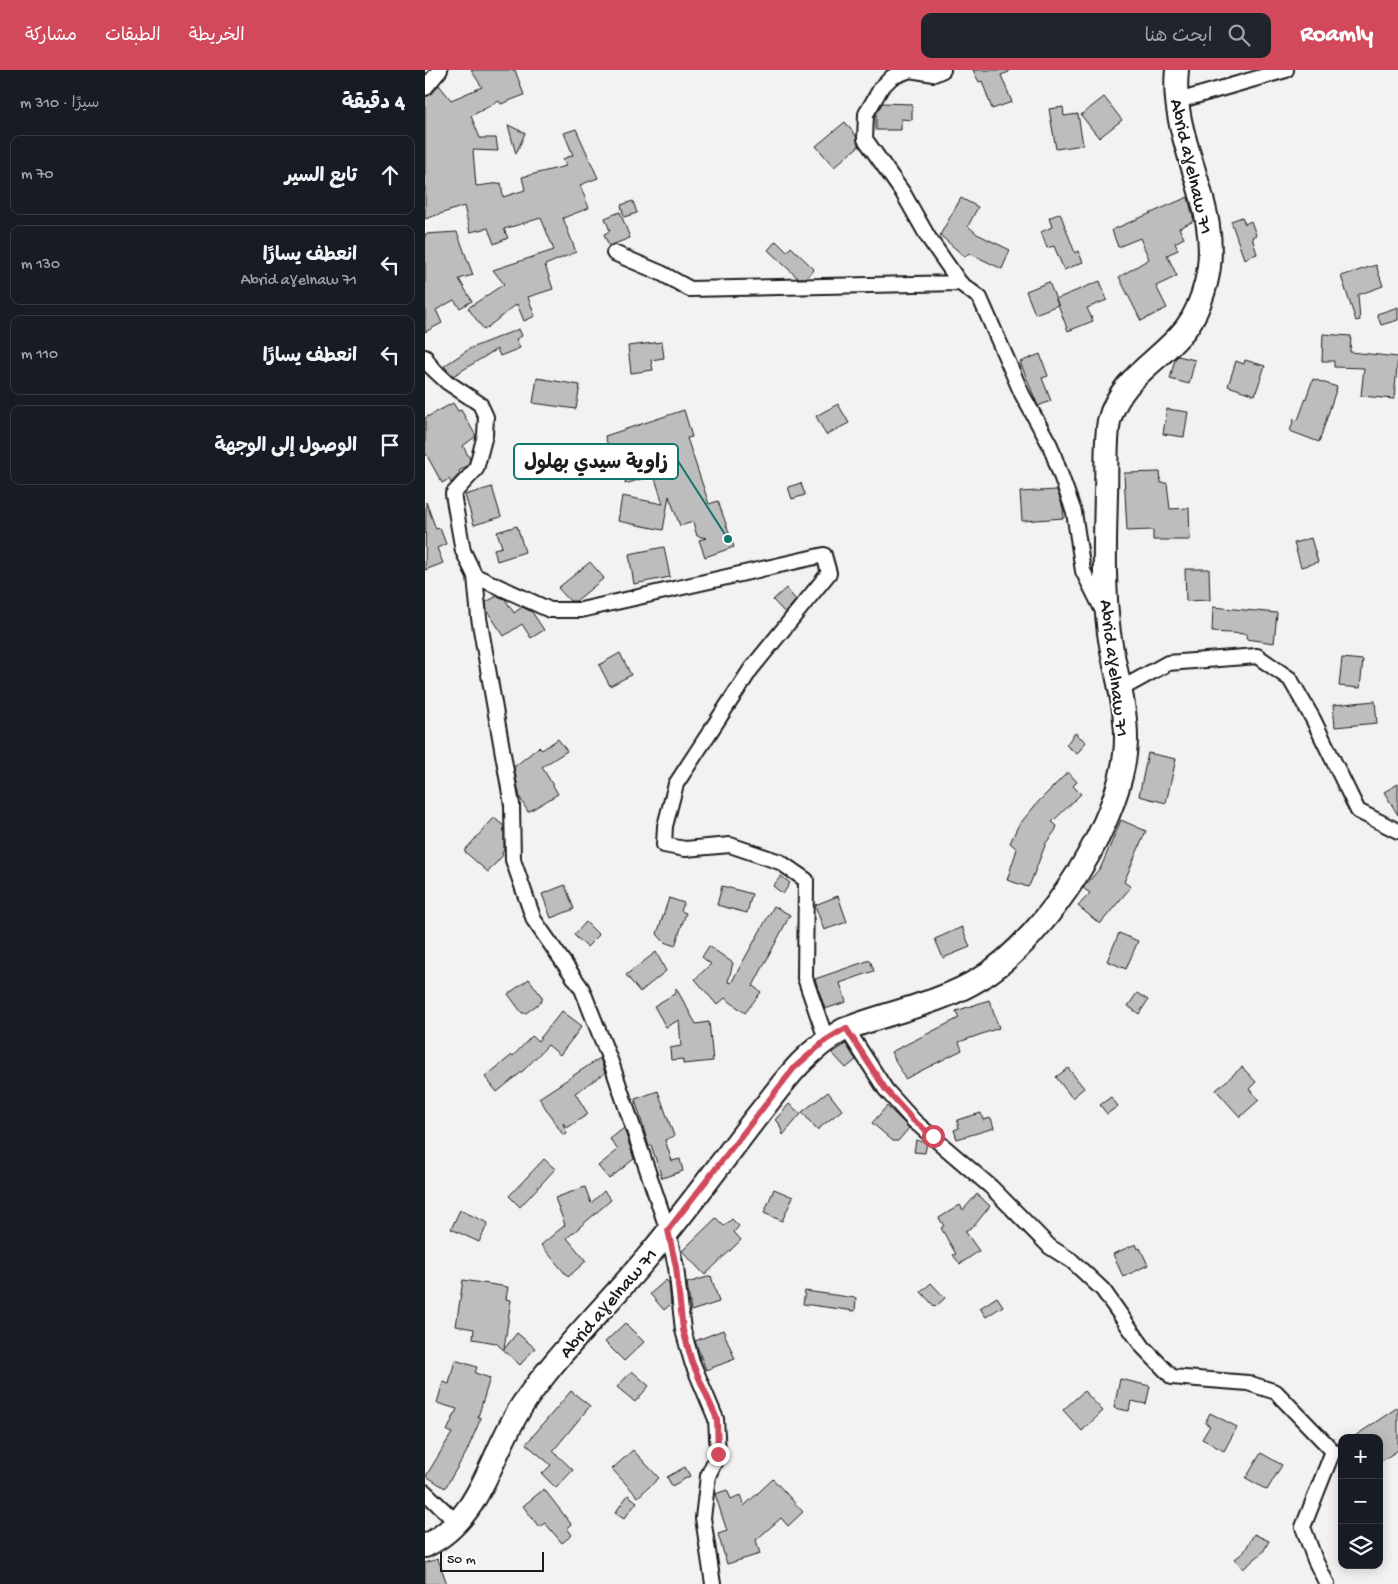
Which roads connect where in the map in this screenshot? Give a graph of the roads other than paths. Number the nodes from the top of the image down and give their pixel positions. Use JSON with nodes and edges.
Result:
{"nodes":[{"id":1,"x":440,"y":70,"type":"edge"},
{"id":2,"x":943,"y":70,"type":"edge"},
{"id":3,"x":1177,"y":70,"type":"edge"},
{"id":4,"x":1287,"y":70,"type":"edge"},
{"id":5,"x":425,"y":88,"type":"edge"},
{"id":6,"x":1177,"y":101,"type":"junction"},
{"id":7,"x":614,"y":252,"type":"dead end"},
{"id":8,"x":960,"y":283,"type":"junction"},
{"id":9,"x":425,"y":357,"type":"edge"},
{"id":10,"x":475,"y":576,"type":"junction"},
{"id":11,"x":1108,"y":620,"type":"junction"},
{"id":12,"x":1119,"y":690,"type":"junction"},
{"id":13,"x":1398,"y":831,"type":"edge"},
{"id":14,"x":846,"y":1028,"type":"junction"},
{"id":15,"x":826,"y":1040,"type":"junction"},
{"id":16,"x":668,"y":1230,"type":"junction"},
{"id":17,"x":425,"y":1492,"type":"edge"},
{"id":18,"x":457,"y":1523,"type":"junction"},
{"id":19,"x":425,"y":1546,"type":"edge"},
{"id":20,"x":713,"y":1584,"type":"edge"},
{"id":21,"x":1327,"y":1584,"type":"edge"}],
"edges":[{"from":1,"to":5,"type":"street"},
{"from":2,"to":8,"type":"street"},
{"from":3,"to":6,"type":"main road","name":"Abrid aɣelnaw 71"},
{"from":4,"to":6,"type":"street"},
{"from":6,"to":11,"type":"main road","name":"Abrid aɣelnaw 71"},
{"from":7,"to":8,"type":"street"},
{"from":8,"to":11,"type":"street"},
{"from":9,"to":10,"type":"street"},
{"from":10,"to":15,"type":"street"},
{"from":10,"to":16,"type":"street"},
{"from":11,"to":12,"type":"main road","name":"Abrid aɣelnaw 71"},
{"from":12,"to":13,"type":"street"},
{"from":12,"to":14,"type":"main road","name":"Abrid aɣelnaw 71"},
{"from":14,"to":15,"type":"main road","name":"Abrid aɣelnaw 71"},
{"from":14,"to":21,"type":"street"},
{"from":15,"to":16,"type":"main road","name":"Abrid aɣelnaw 71"},
{"from":16,"to":18,"type":"main road","name":"Abrid aɣelnaw 71"},
{"from":16,"to":20,"type":"street"},
{"from":17,"to":18,"type":"street"},
{"from":18,"to":19,"type":"main road","name":"Abrid aɣelnaw 71"}]}
